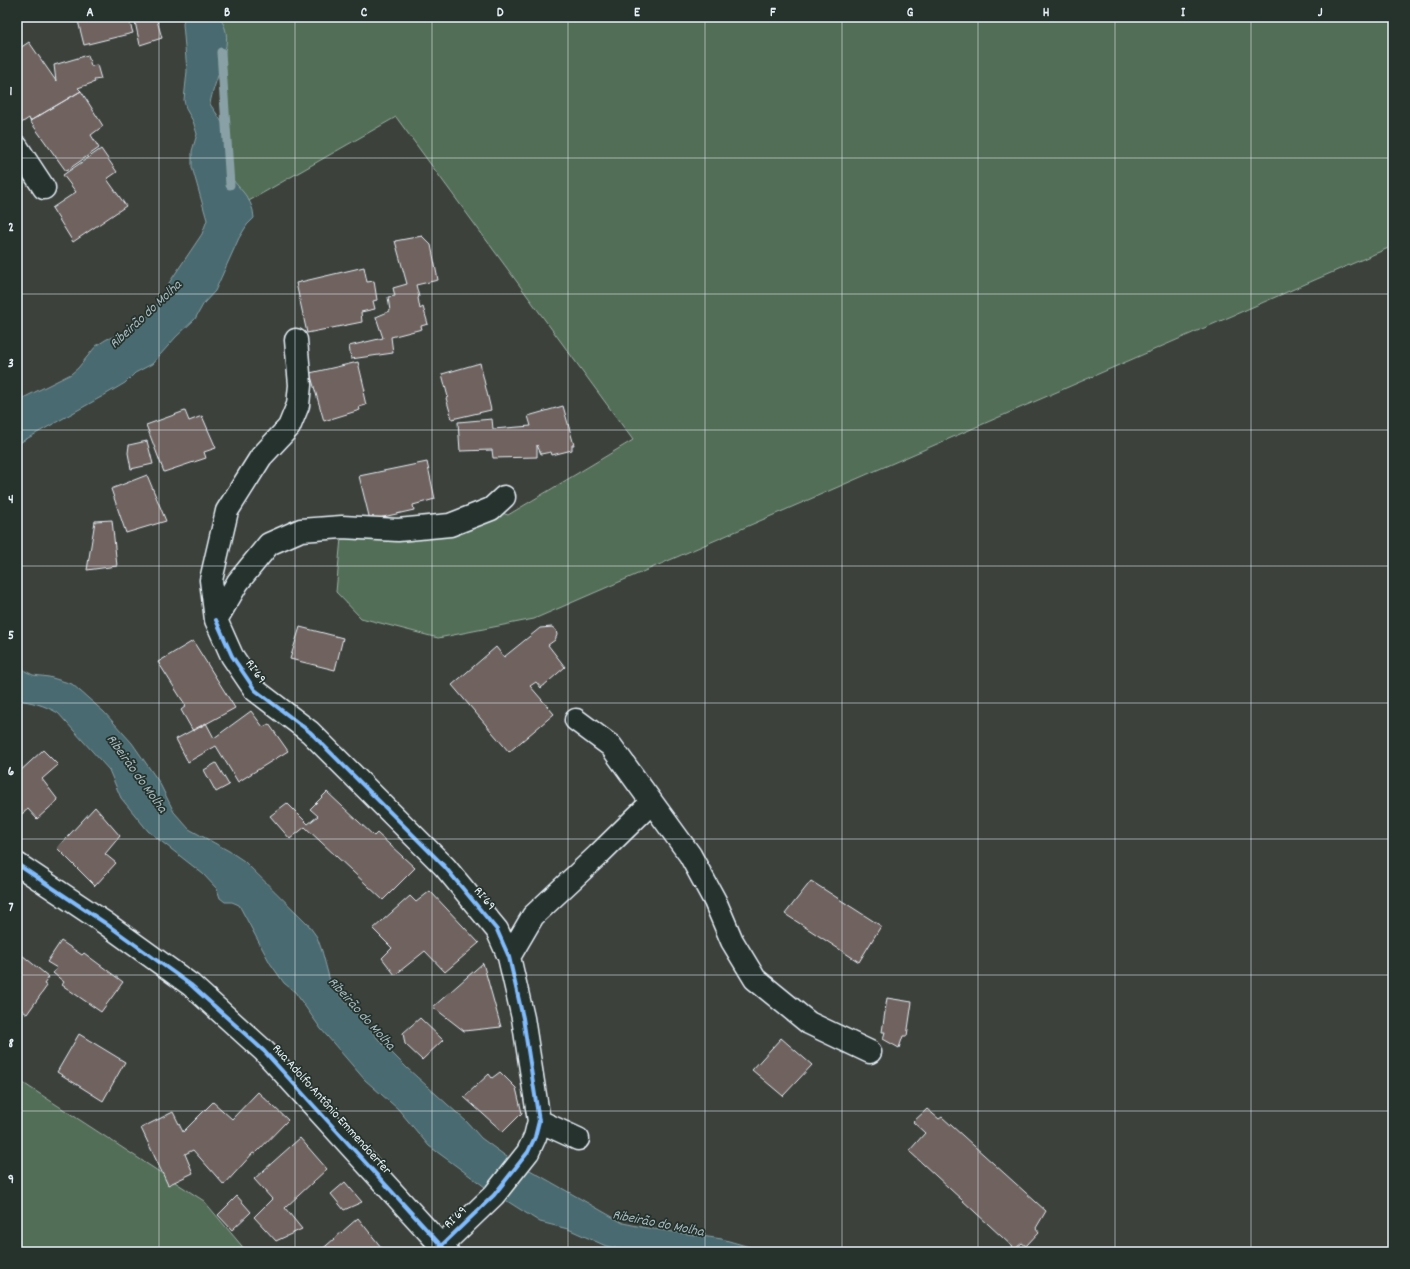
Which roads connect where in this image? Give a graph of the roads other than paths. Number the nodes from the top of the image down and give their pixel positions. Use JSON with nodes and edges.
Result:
{"nodes":[{"id":1,"x":17,"y":147,"type":"edge"},
{"id":2,"x":44,"y":188,"type":"dead end"},
{"id":3,"x":296,"y":340,"type":"dead end"},
{"id":4,"x":504,"y":497,"type":"dead end"},
{"id":5,"x":216,"y":620,"type":"junction"},
{"id":6,"x":576,"y":720,"type":"dead end"},
{"id":7,"x":651,"y":803,"type":"junction"},
{"id":8,"x":17,"y":864,"type":"edge"},
{"id":9,"x":509,"y":957,"type":"junction"},
{"id":10,"x":870,"y":1052,"type":"dead end"},
{"id":11,"x":539,"y":1120,"type":"junction"},
{"id":12,"x":578,"y":1139,"type":"dead end"},
{"id":13,"x":444,"y":1249,"type":"edge"}],
"edges":[{"from":1,"to":2,"type":"street"},
{"from":3,"to":5,"type":"street","name":"RI 69"},
{"from":4,"to":5,"type":"street"},
{"from":5,"to":9,"type":"street","name":"RI 69"},
{"from":6,"to":7,"type":"street"},
{"from":7,"to":9,"type":"street"},
{"from":7,"to":10,"type":"street"},
{"from":8,"to":13,"type":"street","name":"Rua Adolfo Antônio Emmendoerfer"},
{"from":9,"to":11,"type":"street","name":"RI 69"},
{"from":11,"to":12,"type":"street"},
{"from":11,"to":13,"type":"street","name":"RI 69"}]}
